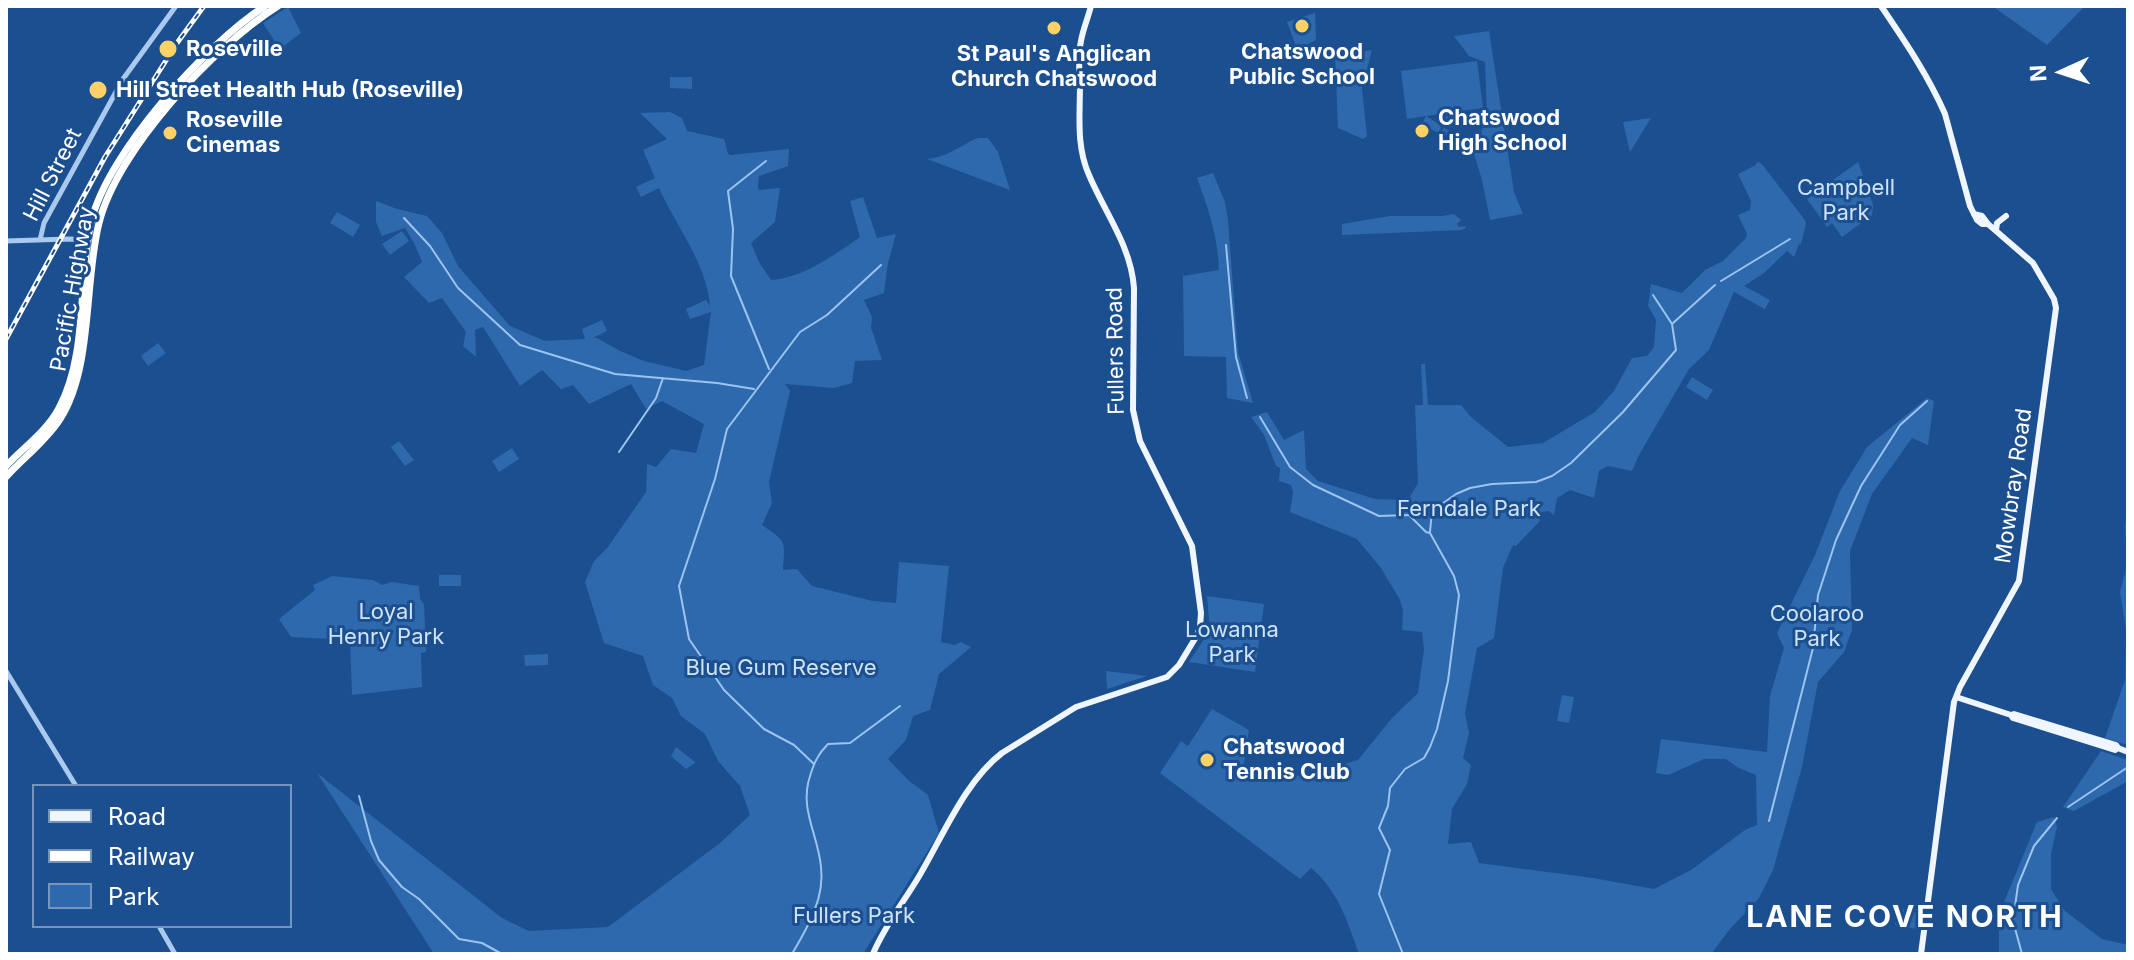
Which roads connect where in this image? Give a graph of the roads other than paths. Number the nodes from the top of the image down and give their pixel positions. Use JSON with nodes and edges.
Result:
{"nodes":[{"id":1,"x":176,"y":6,"type":"edge"},
{"id":2,"x":265,"y":6,"type":"edge"},
{"id":3,"x":278,"y":6,"type":"edge"},
{"id":4,"x":1091,"y":6,"type":"edge"},
{"id":5,"x":1881,"y":6,"type":"edge"},
{"id":6,"x":2006,"y":216,"type":"dead end"},
{"id":7,"x":44,"y":223,"type":"junction"},
{"id":8,"x":1996,"y":230,"type":"junction"},
{"id":9,"x":51,"y":238,"type":"junction"},
{"id":10,"x":40,"y":240,"type":"junction"},
{"id":11,"x":92,"y":240,"type":"junction"},
{"id":12,"x":6,"y":241,"type":"edge"},
{"id":13,"x":6,"y":466,"type":"edge"},
{"id":14,"x":6,"y":477,"type":"edge"},
{"id":15,"x":6,"y":671,"type":"edge"},
{"id":16,"x":1956,"y":697,"type":"junction"},
{"id":17,"x":2128,"y":752,"type":"edge"},
{"id":18,"x":75,"y":784,"type":"edge"},
{"id":19,"x":160,"y":928,"type":"edge"},
{"id":20,"x":175,"y":954,"type":"edge"},
{"id":21,"x":873,"y":954,"type":"edge"},
{"id":22,"x":1921,"y":954,"type":"edge"}],
"edges":[{"from":1,"to":7,"type":"street","name":"Hill Street"},
{"from":2,"to":11,"type":"highway","name":"Pacific Highway"},
{"from":3,"to":11,"type":"highway","name":"Pacific Highway"},
{"from":4,"to":21,"type":"main road","name":"Fullers Road"},
{"from":5,"to":8,"type":"main road","name":"Mowbray Road"},
{"from":6,"to":8,"type":"main road"},
{"from":7,"to":9,"type":"street"},
{"from":7,"to":10,"type":"street","name":"Hill Street"},
{"from":8,"to":16,"type":"main road","name":"Mowbray Road"},
{"from":9,"to":10,"type":"street"},
{"from":9,"to":11,"type":"street"},
{"from":10,"to":12,"type":"street"},
{"from":11,"to":13,"type":"highway","name":"Pacific Highway"},
{"from":11,"to":14,"type":"highway","name":"Pacific Highway"},
{"from":15,"to":18,"type":"street"},
{"from":16,"to":17,"type":"main road"},
{"from":16,"to":22,"type":"main road","name":"Mowbray Road"},
{"from":19,"to":20,"type":"street"}]}
